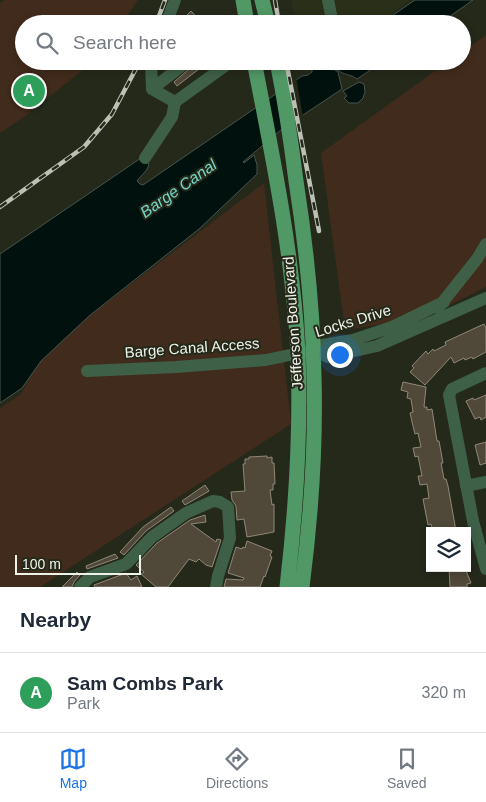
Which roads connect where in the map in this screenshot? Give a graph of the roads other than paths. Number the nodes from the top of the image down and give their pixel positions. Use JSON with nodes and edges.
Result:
{"nodes":[{"id":1,"x":175,"y":0,"type":"edge"},
{"id":2,"x":242,"y":0,"type":"edge"},
{"id":3,"x":262,"y":0,"type":"edge"},
{"id":4,"x":328,"y":0,"type":"edge"},
{"id":5,"x":169,"y":15,"type":"edge"},
{"id":6,"x":245,"y":15,"type":"edge"},
{"id":7,"x":266,"y":15,"type":"edge"},
{"id":8,"x":331,"y":15,"type":"edge"},
{"id":9,"x":151,"y":70,"type":"edge"},
{"id":10,"x":176,"y":70,"type":"edge"},
{"id":11,"x":219,"y":70,"type":"edge"},
{"id":12,"x":256,"y":70,"type":"edge"},
{"id":13,"x":278,"y":70,"type":"edge"},
{"id":14,"x":152,"y":89,"type":"junction"},
{"id":15,"x":175,"y":102,"type":"junction"},
{"id":16,"x":145,"y":158,"type":"dead end"},
{"id":17,"x":486,"y":244,"type":"edge"},
{"id":18,"x":486,"y":298,"type":"edge"},
{"id":19,"x":444,"y":302,"type":"junction"},
{"id":20,"x":403,"y":335,"type":"junction"},
{"id":21,"x":313,"y":350,"type":"junction"},
{"id":22,"x":298,"y":353,"type":"junction"},
{"id":23,"x":87,"y":371,"type":"dead end"},
{"id":24,"x":486,"y":373,"type":"edge"},
{"id":25,"x":486,"y":482,"type":"edge"},
{"id":26,"x":466,"y":486,"type":"junction"},
{"id":27,"x":486,"y":569,"type":"edge"},
{"id":28,"x":80,"y":587,"type":"edge"},
{"id":29,"x":216,"y":587,"type":"edge"},
{"id":30,"x":287,"y":587,"type":"edge"},
{"id":31,"x":302,"y":587,"type":"edge"}],
"edges":[{"from":1,"to":5,"type":"street"},
{"from":2,"to":6,"type":"main road"},
{"from":3,"to":7,"type":"main road"},
{"from":4,"to":8,"type":"street"},
{"from":9,"to":14,"type":"street"},
{"from":10,"to":14,"type":"street"},
{"from":11,"to":15,"type":"street"},
{"from":12,"to":22,"type":"main road","name":"Jefferson Boulevard"},
{"from":13,"to":21,"type":"main road","name":"Jefferson Boulevard"},
{"from":14,"to":15,"type":"street"},
{"from":15,"to":16,"type":"street"},
{"from":17,"to":19,"type":"street","name":"Locks Drive"},
{"from":18,"to":20,"type":"street"},
{"from":19,"to":20,"type":"street","name":"Locks Drive"},
{"from":19,"to":21,"type":"street","name":"Locks Drive"},
{"from":20,"to":21,"type":"street"},
{"from":21,"to":22,"type":"street","name":"Locks Drive"},
{"from":21,"to":31,"type":"main road","name":"Jefferson Boulevard"},
{"from":22,"to":23,"type":"street","name":"Barge Canal Access"},
{"from":22,"to":30,"type":"main road","name":"Jefferson Boulevard"},
{"from":24,"to":26,"type":"street"},
{"from":25,"to":26,"type":"street"},
{"from":26,"to":27,"type":"street"},
{"from":28,"to":29,"type":"street"}]}
